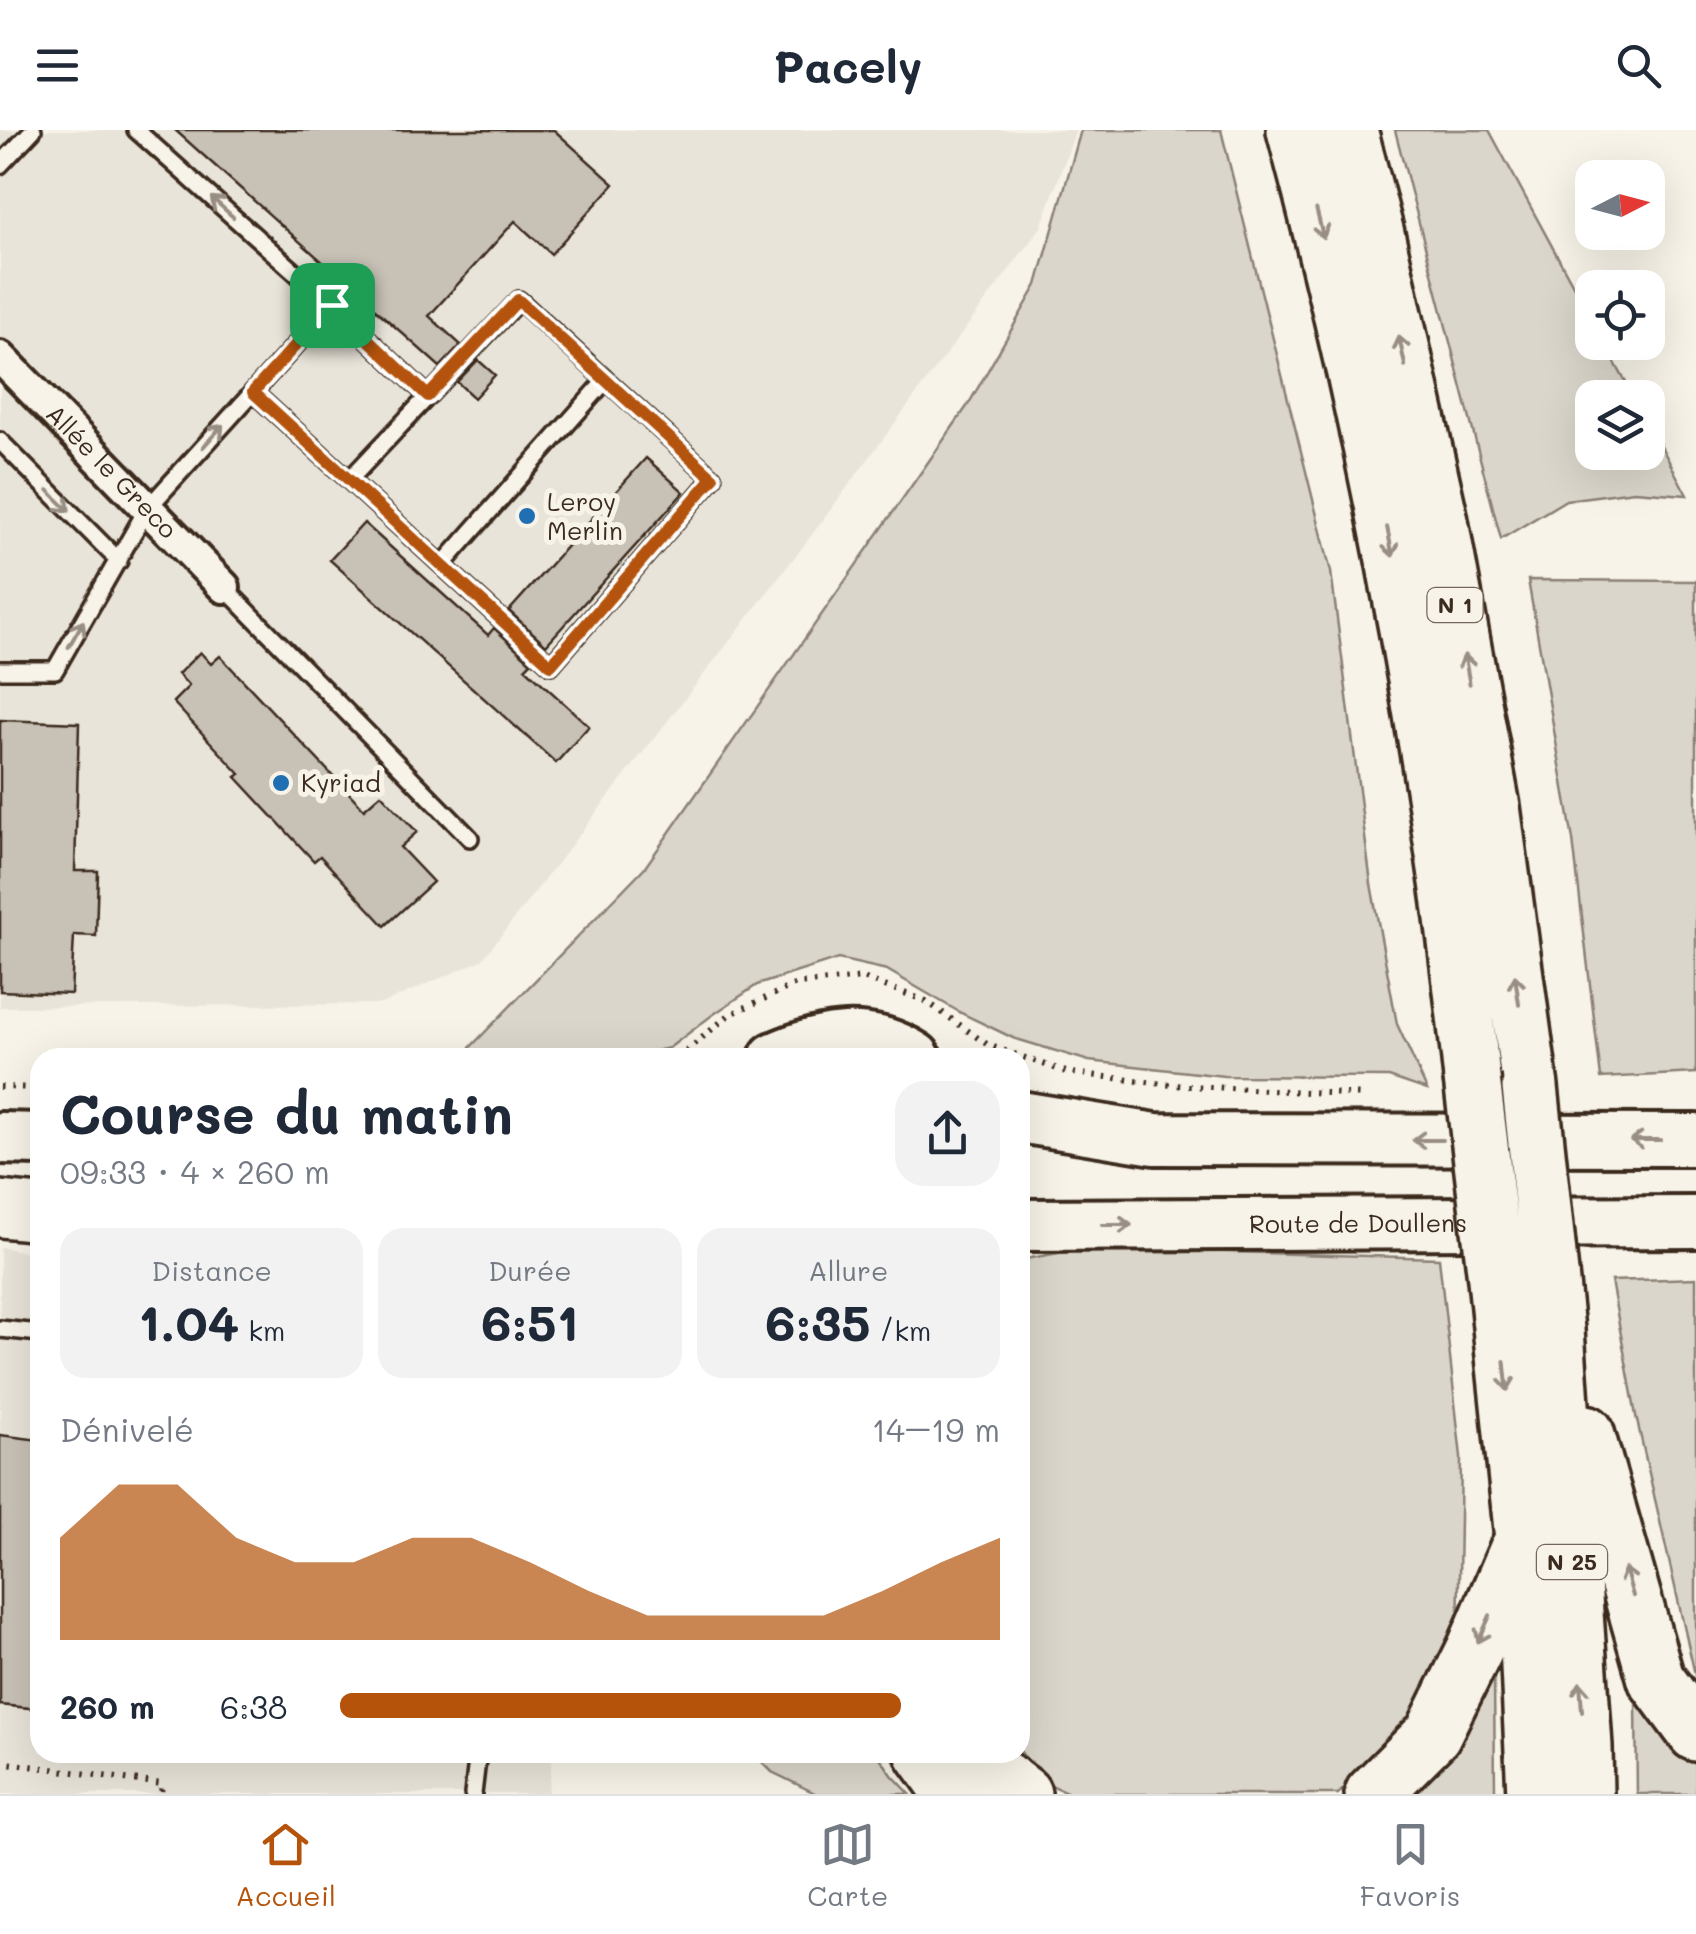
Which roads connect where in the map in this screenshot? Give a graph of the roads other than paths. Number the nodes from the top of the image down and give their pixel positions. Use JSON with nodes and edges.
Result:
{"nodes":[{"id":1,"x":32,"y":130,"type":"edge"},
{"id":2,"x":136,"y":130,"type":"edge"},
{"id":3,"x":1296,"y":130,"type":"edge"},
{"id":4,"x":1349,"y":130,"type":"edge"},
{"id":5,"x":0,"y":164,"type":"edge"},
{"id":6,"x":332,"y":305,"type":"junction"},
{"id":7,"x":0,"y":357,"type":"edge"},
{"id":8,"x":606,"y":380,"type":"junction"},
{"id":9,"x":253,"y":392,"type":"junction"},
{"id":10,"x":428,"y":396,"type":"junction"},
{"id":11,"x":0,"y":441,"type":"edge"},
{"id":12,"x":349,"y":480,"type":"junction"},
{"id":13,"x":148,"y":508,"type":"junction"},
{"id":14,"x":118,"y":561,"type":"junction"},
{"id":15,"x":443,"y":564,"type":"junction"},
{"id":16,"x":224,"y":586,"type":"joint"},
{"id":17,"x":0,"y":670,"type":"edge"},
{"id":18,"x":470,"y":838,"type":"dead end"},
{"id":19,"x":798,"y":1048,"type":"edge"},
{"id":20,"x":895,"y":1048,"type":"edge"},
{"id":21,"x":1472,"y":1078,"type":"joint"},
{"id":22,"x":1530,"y":1087,"type":"joint"},
{"id":23,"x":1030,"y":1119,"type":"edge"},
{"id":24,"x":0,"y":1138,"type":"edge"},
{"id":25,"x":30,"y":1139,"type":"edge"},
{"id":26,"x":1696,"y":1140,"type":"edge"},
{"id":27,"x":0,"y":1196,"type":"edge"},
{"id":28,"x":30,"y":1196,"type":"edge"},
{"id":29,"x":0,"y":1208,"type":"edge"},
{"id":30,"x":30,"y":1212,"type":"edge"},
{"id":31,"x":1696,"y":1222,"type":"edge"},
{"id":32,"x":1030,"y":1225,"type":"edge"},
{"id":33,"x":0,"y":1329,"type":"edge"},
{"id":34,"x":1556,"y":1330,"type":"junction"},
{"id":35,"x":30,"y":1332,"type":"edge"},
{"id":36,"x":1522,"y":1539,"type":"junction"},
{"id":37,"x":1696,"y":1733,"type":"edge"},
{"id":38,"x":477,"y":1763,"type":"edge"},
{"id":39,"x":932,"y":1763,"type":"edge"},
{"id":40,"x":985,"y":1763,"type":"edge"},
{"id":41,"x":474,"y":1794,"type":"edge"},
{"id":42,"x":956,"y":1794,"type":"edge"},
{"id":43,"x":1022,"y":1794,"type":"edge"},
{"id":44,"x":1372,"y":1794,"type":"edge"},
{"id":45,"x":1535,"y":1794,"type":"edge"},
{"id":46,"x":1584,"y":1794,"type":"edge"}],
"edges":[{"from":1,"to":5,"type":"lane"},
{"from":6,"to":2,"type":"lane","one_way":true},
{"from":3,"to":21,"type":"highway","number":"N 1","one_way":true},
{"from":22,"to":4,"type":"highway","number":"N 1","one_way":true},
{"from":6,"to":9,"type":"lane"},
{"from":6,"to":10,"type":"lane"},
{"from":7,"to":13,"type":"street","name":"Allée le Greco"},
{"from":8,"to":10,"type":"lane"},
{"from":8,"to":15,"type":"lane"},
{"from":8,"to":15,"type":"lane"},
{"from":9,"to":12,"type":"lane"},
{"from":13,"to":9,"type":"lane","one_way":true},
{"from":10,"to":12,"type":"lane"},
{"from":11,"to":14,"type":"lane","one_way":true},
{"from":12,"to":15,"type":"lane"},
{"from":13,"to":14,"type":"lane"},
{"from":13,"to":16,"type":"street","name":"Allée le Greco"},
{"from":17,"to":14,"type":"lane","one_way":true},
{"from":16,"to":18,"type":"lane"},
{"from":19,"to":20,"type":"main road"},
{"from":21,"to":36,"type":"highway","number":"N 25","one_way":true,"bridge":true},
{"from":22,"to":34,"type":"highway","number":"N 25","bridge":true},
{"from":26,"to":23,"type":"main road","one_way":true},
{"from":24,"to":25,"type":"main road"},
{"from":27,"to":28,"type":"main road"},
{"from":29,"to":30,"type":"highway"},
{"from":32,"to":31,"type":"main road","name":"Route de Doullens","one_way":true},
{"from":33,"to":35,"type":"lane"},
{"from":37,"to":34,"type":"highway","one_way":true},
{"from":46,"to":34,"type":"highway","number":"N 25","one_way":true},
{"from":36,"to":44,"type":"highway","one_way":true},
{"from":36,"to":45,"type":"highway","number":"N 25"},
{"from":38,"to":41,"type":"lane"},
{"from":39,"to":42,"type":"highway"},
{"from":40,"to":43,"type":"highway"}]}
